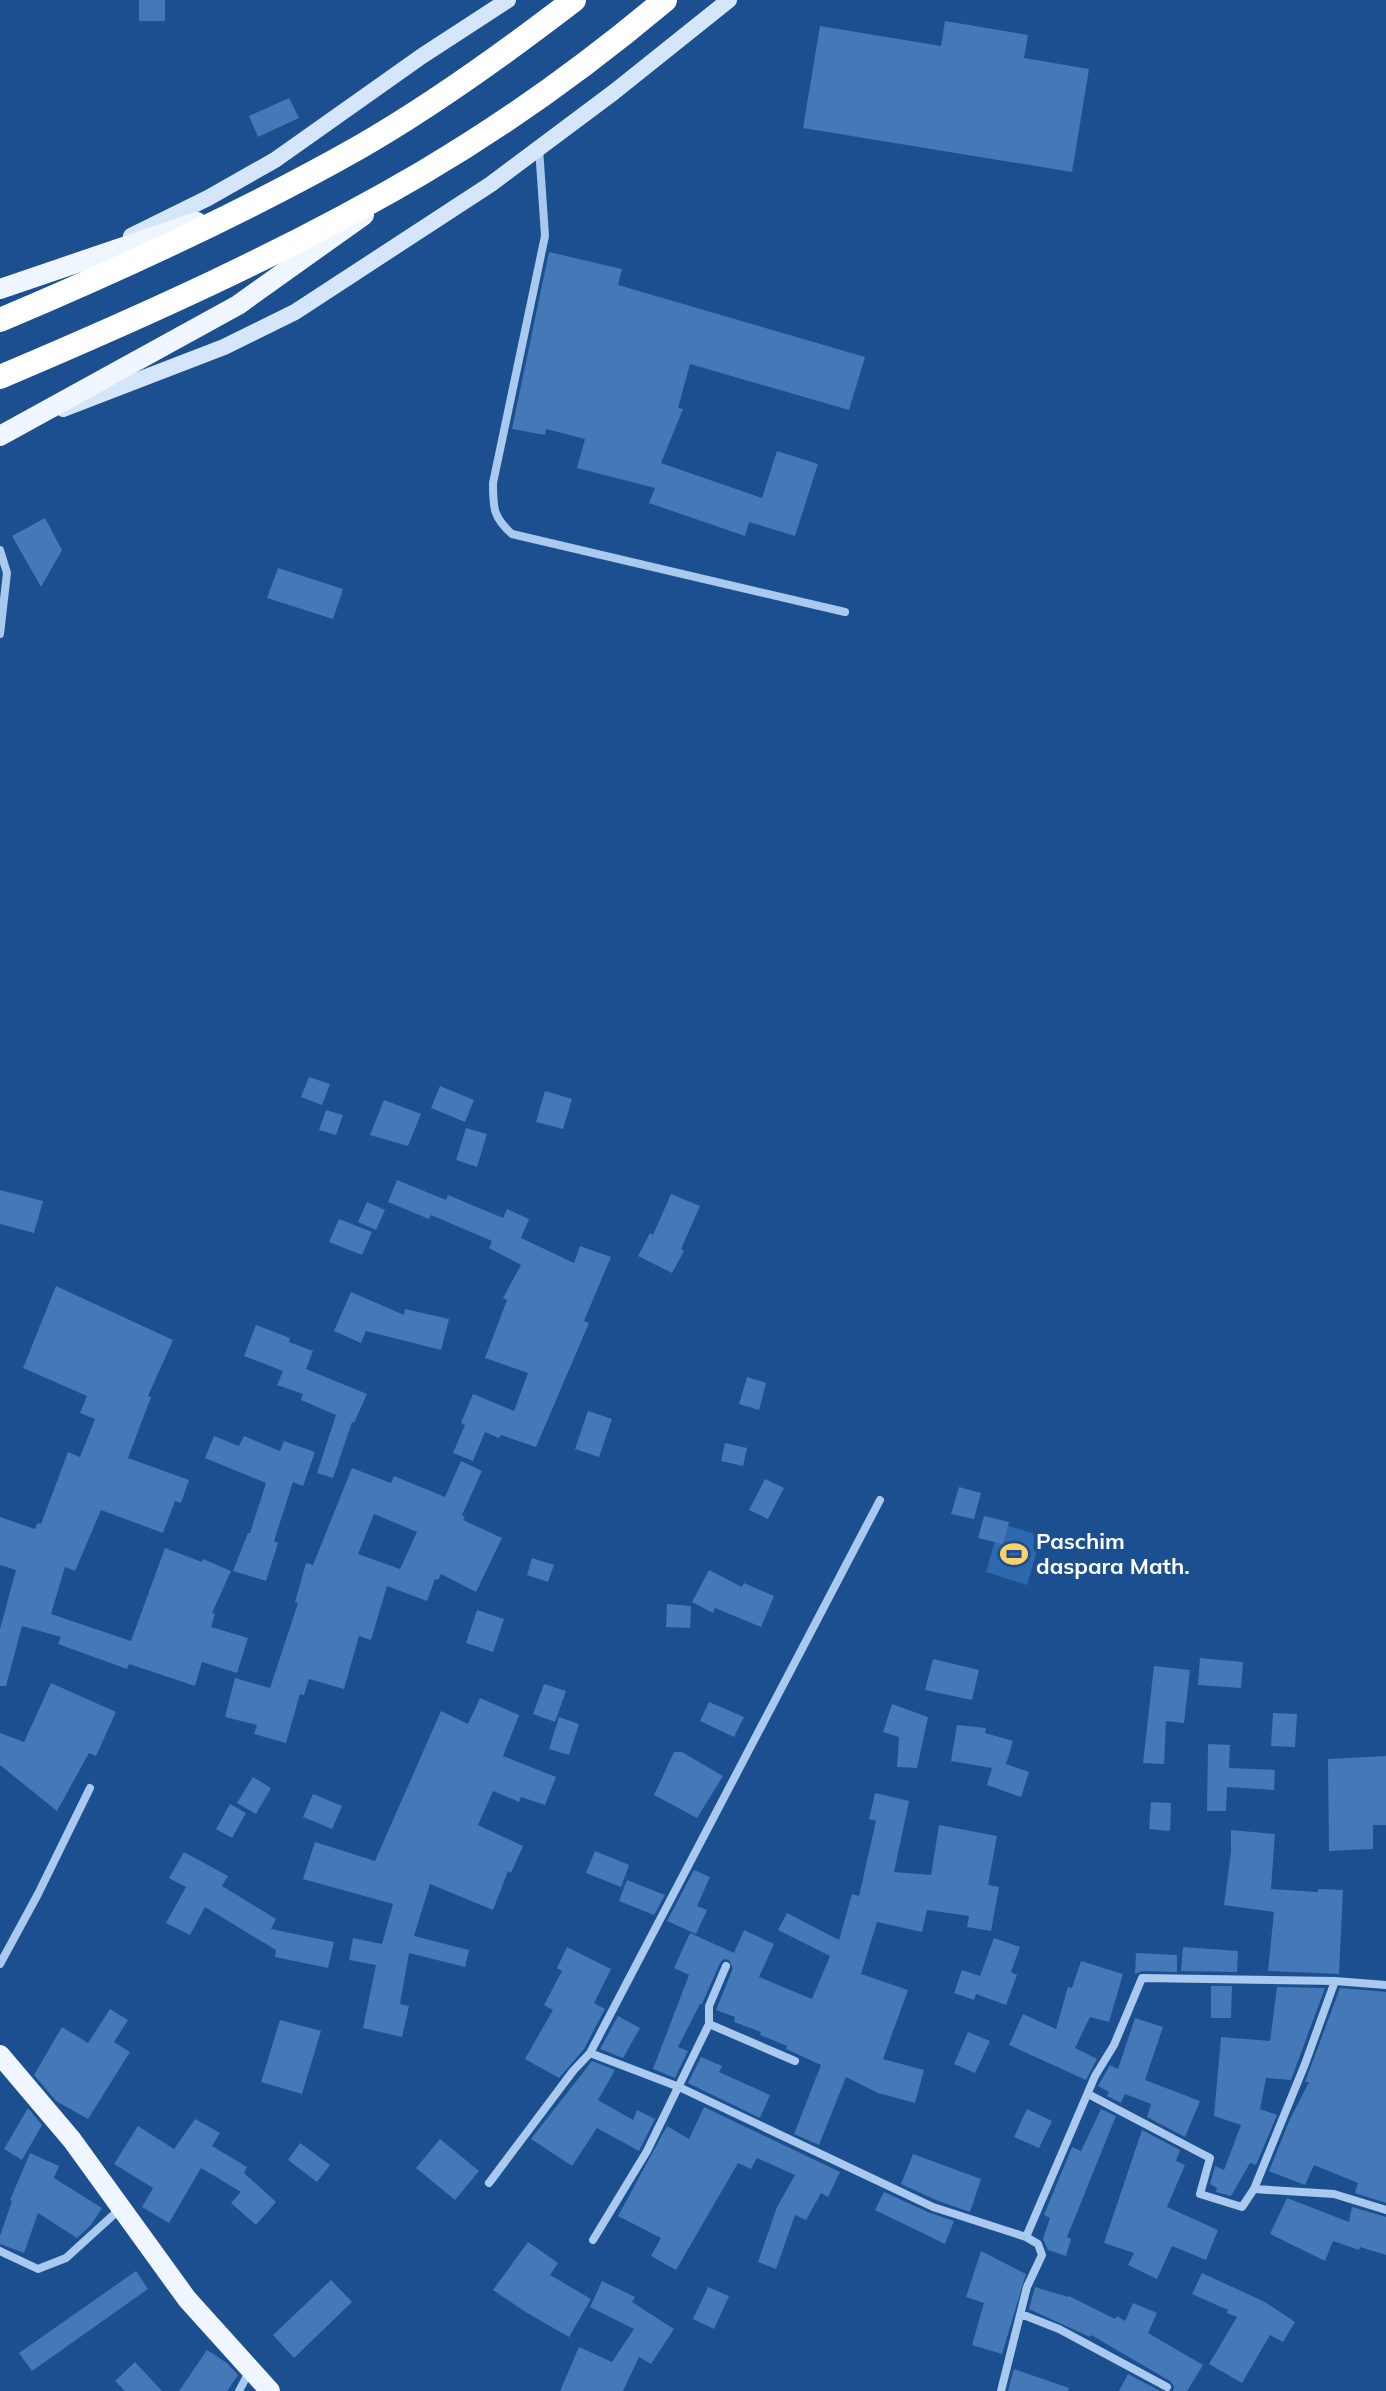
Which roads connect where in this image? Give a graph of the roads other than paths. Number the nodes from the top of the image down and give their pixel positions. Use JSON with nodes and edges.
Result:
{"nodes":[{"id":1,"x":508,"y":0,"type":"edge"},
{"id":2,"x":574,"y":0,"type":"edge"},
{"id":3,"x":665,"y":0,"type":"edge"},
{"id":4,"x":729,"y":0,"type":"edge"},
{"id":5,"x":539,"y":148,"type":"junction"},
{"id":6,"x":422,"y":173,"type":"junction"},
{"id":7,"x":262,"y":200,"type":"junction"},
{"id":8,"x":53,"y":271,"type":"junction"},
{"id":9,"x":0,"y":289,"type":"edge"},
{"id":10,"x":0,"y":320,"type":"edge"},
{"id":11,"x":0,"y":377,"type":"edge"},
{"id":12,"x":24,"y":424,"type":"junction"},
{"id":13,"x":0,"y":436,"type":"edge"},
{"id":14,"x":0,"y":550,"type":"edge"},
{"id":15,"x":845,"y":612,"type":"dead end"},
{"id":16,"x":0,"y":634,"type":"edge"},
{"id":17,"x":880,"y":1500,"type":"dead end"},
{"id":18,"x":90,"y":1788,"type":"dead end"},
{"id":19,"x":0,"y":1964,"type":"edge"},
{"id":20,"x":726,"y":1966,"type":"dead end"},
{"id":21,"x":1335,"y":1981,"type":"junction"},
{"id":22,"x":1386,"y":1985,"type":"edge"},
{"id":23,"x":709,"y":2024,"type":"junction"},
{"id":24,"x":590,"y":2053,"type":"junction"},
{"id":25,"x":0,"y":2055,"type":"edge"},
{"id":26,"x":795,"y":2061,"type":"dead end"},
{"id":27,"x":679,"y":2087,"type":"junction"},
{"id":28,"x":1088,"y":2094,"type":"junction"},
{"id":29,"x":489,"y":2183,"type":"dead end"},
{"id":30,"x":1254,"y":2189,"type":"junction"},
{"id":31,"x":121,"y":2208,"type":"junction"},
{"id":32,"x":1386,"y":2210,"type":"edge"},
{"id":33,"x":1026,"y":2237,"type":"junction"},
{"id":34,"x":593,"y":2240,"type":"dead end"},
{"id":35,"x":0,"y":2251,"type":"edge"},
{"id":36,"x":1021,"y":2314,"type":"junction"},
{"id":37,"x":250,"y":2369,"type":"junction"},
{"id":38,"x":1167,"y":2387,"type":"dead end"},
{"id":39,"x":239,"y":2391,"type":"edge"},
{"id":40,"x":270,"y":2391,"type":"edge"},
{"id":41,"x":1001,"y":2391,"type":"edge"}],
"edges":[{"from":1,"to":8,"type":"street"},
{"from":2,"to":7,"type":"highway"},
{"from":3,"to":6,"type":"highway"},
{"from":4,"to":5,"type":"street"},
{"from":5,"to":12,"type":"street"},
{"from":5,"to":15,"type":"street"},
{"from":6,"to":11,"type":"highway"},
{"from":6,"to":12,"type":"main road"},
{"from":7,"to":8,"type":"main road"},
{"from":7,"to":10,"type":"highway"},
{"from":8,"to":9,"type":"main road"},
{"from":12,"to":13,"type":"main road"},
{"from":14,"to":16,"type":"street"},
{"from":17,"to":24,"type":"street"},
{"from":18,"to":19,"type":"street"},
{"from":20,"to":23,"type":"street"},
{"from":21,"to":22,"type":"street"},
{"from":21,"to":28,"type":"street"},
{"from":21,"to":30,"type":"street"},
{"from":23,"to":26,"type":"street"},
{"from":23,"to":27,"type":"street"},
{"from":24,"to":27,"type":"street"},
{"from":24,"to":29,"type":"street"},
{"from":25,"to":31,"type":"main road"},
{"from":27,"to":33,"type":"street"},
{"from":27,"to":34,"type":"street"},
{"from":28,"to":30,"type":"street"},
{"from":28,"to":33,"type":"street"},
{"from":30,"to":32,"type":"street"},
{"from":31,"to":35,"type":"street"},
{"from":31,"to":37,"type":"main road"},
{"from":33,"to":36,"type":"street"},
{"from":36,"to":38,"type":"street"},
{"from":36,"to":41,"type":"street"},
{"from":37,"to":39,"type":"street"},
{"from":37,"to":40,"type":"main road"}]}
